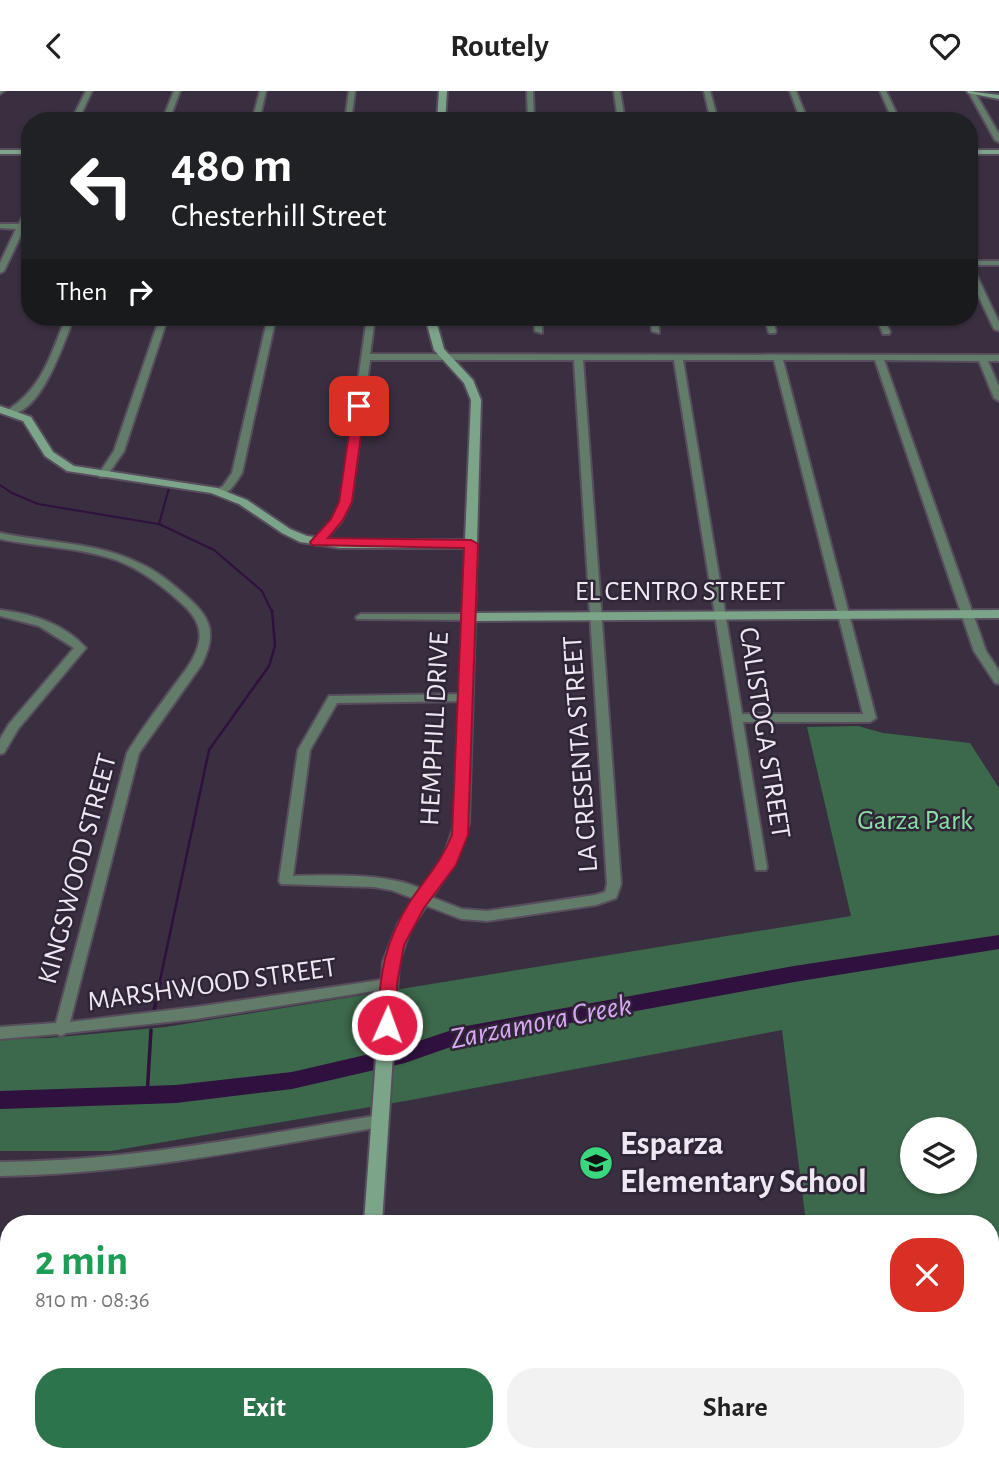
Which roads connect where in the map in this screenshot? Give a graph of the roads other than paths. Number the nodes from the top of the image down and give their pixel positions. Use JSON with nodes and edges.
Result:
{"nodes":[{"id":1,"x":89,"y":91,"type":"edge"},
{"id":2,"x":177,"y":91,"type":"edge"},
{"id":3,"x":263,"y":91,"type":"edge"},
{"id":4,"x":352,"y":91,"type":"edge"},
{"id":5,"x":443,"y":91,"type":"edge"},
{"id":6,"x":530,"y":91,"type":"edge"},
{"id":7,"x":618,"y":91,"type":"edge"},
{"id":8,"x":707,"y":91,"type":"edge"},
{"id":9,"x":793,"y":91,"type":"edge"},
{"id":10,"x":883,"y":91,"type":"edge"},
{"id":11,"x":971,"y":91,"type":"edge"},
{"id":12,"x":999,"y":97,"type":"edge"},
{"id":13,"x":78,"y":112,"type":"edge"},
{"id":14,"x":169,"y":112,"type":"edge"},
{"id":15,"x":257,"y":112,"type":"edge"},
{"id":16,"x":349,"y":112,"type":"edge"},
{"id":17,"x":442,"y":112,"type":"edge"},
{"id":18,"x":531,"y":112,"type":"edge"},
{"id":19,"x":621,"y":112,"type":"edge"},
{"id":20,"x":713,"y":112,"type":"edge"},
{"id":21,"x":801,"y":112,"type":"edge"},
{"id":22,"x":893,"y":112,"type":"edge"},
{"id":23,"x":999,"y":140,"type":"edge"},
{"id":24,"x":0,"y":152,"type":"edge"},
{"id":25,"x":21,"y":152,"type":"edge"},
{"id":26,"x":978,"y":152,"type":"edge"},
{"id":27,"x":999,"y":152,"type":"edge"},
{"id":28,"x":0,"y":226,"type":"edge"},
{"id":29,"x":21,"y":227,"type":"edge"},
{"id":30,"x":21,"y":235,"type":"edge"},
{"id":31,"x":978,"y":263,"type":"edge"},
{"id":32,"x":999,"y":263,"type":"edge"},
{"id":33,"x":0,"y":271,"type":"edge"},
{"id":34,"x":978,"y":287,"type":"edge"},
{"id":35,"x":66,"y":326,"type":"edge"},
{"id":36,"x":161,"y":326,"type":"edge"},
{"id":37,"x":270,"y":326,"type":"edge"},
{"id":38,"x":370,"y":326,"type":"edge"},
{"id":39,"x":432,"y":326,"type":"edge"},
{"id":40,"x":538,"y":326,"type":"edge"},
{"id":41,"x":655,"y":326,"type":"edge"},
{"id":42,"x":771,"y":326,"type":"edge"},
{"id":43,"x":884,"y":326,"type":"edge"},
{"id":44,"x":998,"y":328,"type":"edge"},
{"id":45,"x":538,"y":331,"type":"dead end"},
{"id":46,"x":656,"y":331,"type":"dead end"},
{"id":47,"x":772,"y":331,"type":"dead end"},
{"id":48,"x":886,"y":332,"type":"dead end"},
{"id":49,"x":365,"y":358,"type":"junction"},
{"id":50,"x":445,"y":358,"type":"junction"},
{"id":51,"x":578,"y":358,"type":"junction"},
{"id":52,"x":678,"y":358,"type":"junction"},
{"id":53,"x":778,"y":358,"type":"junction"},
{"id":54,"x":879,"y":358,"type":"junction"},
{"id":55,"x":982,"y":358,"type":"junction"},
{"id":56,"x":999,"y":358,"type":"edge"},
{"id":57,"x":999,"y":398,"type":"edge"},
{"id":58,"x":6,"y":410,"type":"edge"},
{"id":59,"x":103,"y":475,"type":"junction"},
{"id":60,"x":220,"y":492,"type":"junction"},
{"id":61,"x":0,"y":536,"type":"edge"},
{"id":62,"x":317,"y":542,"type":"junction"},
{"id":63,"x":471,"y":544,"type":"junction"},
{"id":64,"x":0,"y":613,"type":"edge"},
{"id":65,"x":999,"y":614,"type":"edge"},
{"id":66,"x":596,"y":616,"type":"junction"},
{"id":67,"x":720,"y":616,"type":"junction"},
{"id":68,"x":968,"y":616,"type":"junction"},
{"id":69,"x":361,"y":617,"type":"dead end"},
{"id":70,"x":468,"y":617,"type":"junction"},
{"id":71,"x":844,"y":617,"type":"junction"},
{"id":72,"x":202,"y":618,"type":"joint"},
{"id":73,"x":999,"y":680,"type":"edge"},
{"id":74,"x":466,"y":698,"type":"junction"},
{"id":75,"x":737,"y":718,"type":"junction"},
{"id":76,"x":0,"y":750,"type":"edge"},
{"id":77,"x":761,"y":867,"type":"dead end"},
{"id":78,"x":423,"y":898,"type":"junction"},
{"id":79,"x":388,"y":992,"type":"junction"},
{"id":80,"x":61,"y":1030,"type":"junction"},
{"id":81,"x":0,"y":1034,"type":"edge"},
{"id":82,"x":380,"y":1121,"type":"junction"},
{"id":83,"x":0,"y":1169,"type":"edge"},
{"id":84,"x":374,"y":1215,"type":"edge"}],
"edges":[{"from":1,"to":13,"type":"street"},
{"from":2,"to":14,"type":"street"},
{"from":3,"to":15,"type":"street"},
{"from":4,"to":16,"type":"street"},
{"from":5,"to":17,"type":"street"},
{"from":6,"to":18,"type":"street"},
{"from":7,"to":19,"type":"street"},
{"from":8,"to":20,"type":"street"},
{"from":9,"to":21,"type":"street"},
{"from":10,"to":22,"type":"street"},
{"from":11,"to":12,"type":"street"},
{"from":11,"to":23,"type":"street"},
{"from":24,"to":25,"type":"street"},
{"from":26,"to":27,"type":"street"},
{"from":28,"to":29,"type":"street"},
{"from":30,"to":33,"type":"street"},
{"from":31,"to":32,"type":"street"},
{"from":34,"to":44,"type":"street"},
{"from":35,"to":58,"type":"street"},
{"from":36,"to":59,"type":"street"},
{"from":37,"to":60,"type":"street"},
{"from":38,"to":49,"type":"street"},
{"from":39,"to":50,"type":"street","name":"HEMPHILL DRIVE"},
{"from":40,"to":45,"type":"street"},
{"from":41,"to":46,"type":"street"},
{"from":42,"to":47,"type":"street"},
{"from":43,"to":48,"type":"street"},
{"from":49,"to":50,"type":"street"},
{"from":49,"to":62,"type":"street"},
{"from":50,"to":51,"type":"street"},
{"from":50,"to":63,"type":"street","name":"HEMPHILL DRIVE"},
{"from":51,"to":52,"type":"street"},
{"from":51,"to":66,"type":"street","name":"LA CRESENTA STREET"},
{"from":52,"to":53,"type":"street"},
{"from":52,"to":67,"type":"street","name":"CALISTOGA STREET"},
{"from":53,"to":54,"type":"street"},
{"from":53,"to":71,"type":"street"},
{"from":54,"to":55,"type":"street"},
{"from":54,"to":68,"type":"street"},
{"from":55,"to":56,"type":"street"},
{"from":55,"to":57,"type":"street"},
{"from":58,"to":59,"type":"street"},
{"from":59,"to":60,"type":"street"},
{"from":60,"to":62,"type":"street"},
{"from":61,"to":72,"type":"street"},
{"from":62,"to":63,"type":"street"},
{"from":63,"to":70,"type":"street","name":"HEMPHILL DRIVE"},
{"from":64,"to":76,"type":"street"},
{"from":65,"to":68,"type":"street","name":"EL CENTRO STREET"},
{"from":66,"to":67,"type":"street","name":"EL CENTRO STREET"},
{"from":66,"to":70,"type":"street","name":"EL CENTRO STREET"},
{"from":66,"to":78,"type":"street","name":"LA CRESENTA STREET"},
{"from":67,"to":71,"type":"street","name":"EL CENTRO STREET"},
{"from":67,"to":75,"type":"street","name":"CALISTOGA STREET"},
{"from":68,"to":71,"type":"street","name":"EL CENTRO STREET"},
{"from":68,"to":73,"type":"street"},
{"from":69,"to":70,"type":"street","name":"EL CENTRO STREET"},
{"from":70,"to":74,"type":"street","name":"HEMPHILL DRIVE"},
{"from":71,"to":75,"type":"street"},
{"from":72,"to":80,"type":"street","name":"KINGSWOOD STREET"},
{"from":74,"to":78,"type":"street","name":"HEMPHILL DRIVE"},
{"from":74,"to":78,"type":"street"},
{"from":75,"to":77,"type":"street","name":"CALISTOGA STREET"},
{"from":78,"to":79,"type":"street","name":"HEMPHILL DRIVE"},
{"from":79,"to":80,"type":"street","name":"MARSHWOOD STREET"},
{"from":79,"to":82,"type":"street","name":"HEMPHILL DRIVE"},
{"from":80,"to":81,"type":"street","name":"MARSHWOOD STREET"},
{"from":82,"to":83,"type":"street"},
{"from":82,"to":84,"type":"street","name":"HEMPHILL DRIVE"}]}
